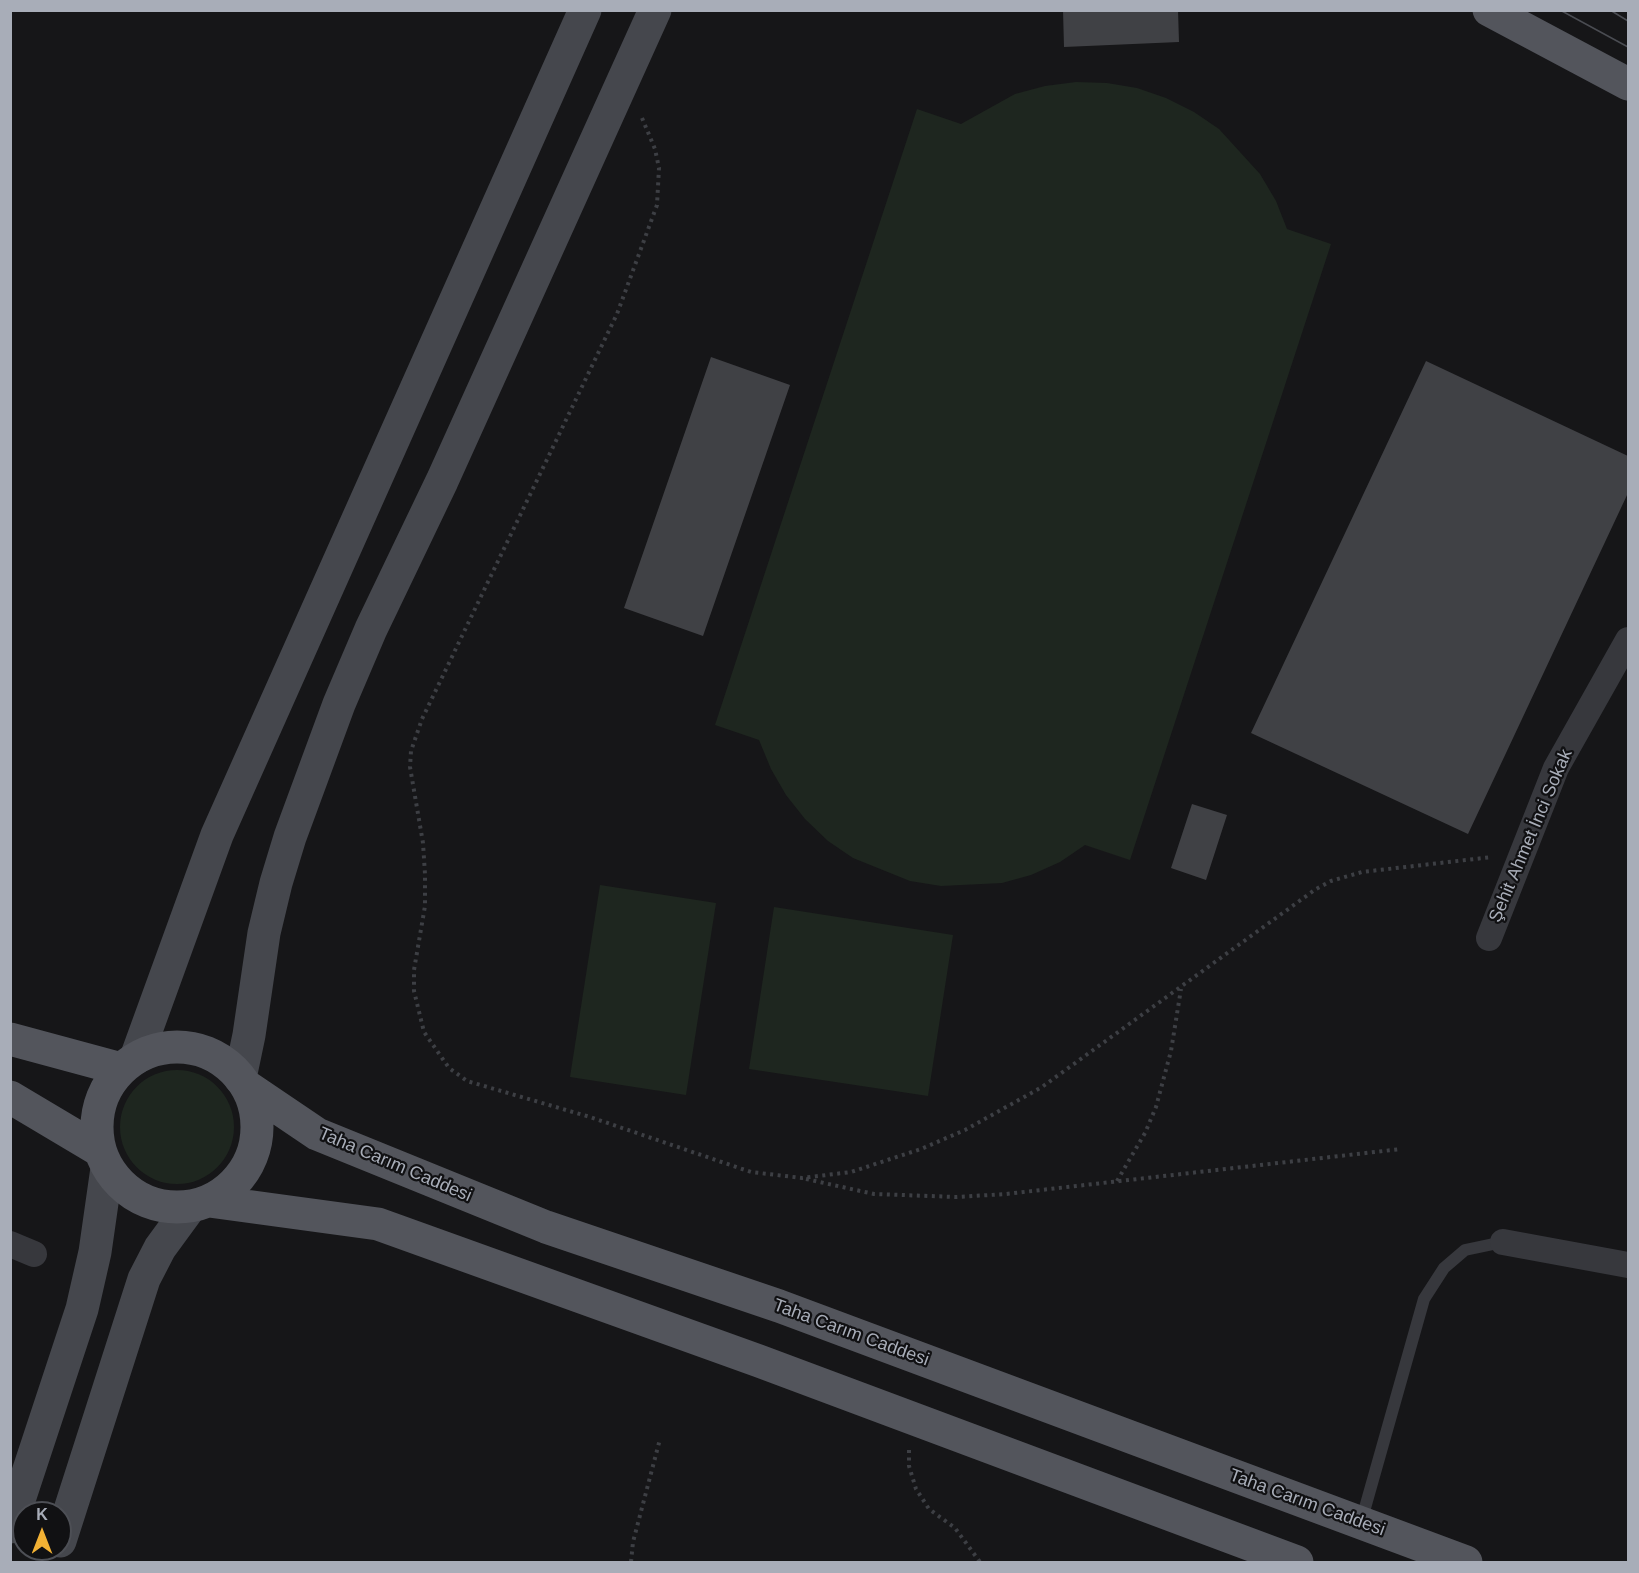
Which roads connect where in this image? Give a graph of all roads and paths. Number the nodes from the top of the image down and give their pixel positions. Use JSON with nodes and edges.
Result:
{"nodes":[{"id":1,"x":585,"y":10,"type":"edge"},
{"id":2,"x":655,"y":10,"type":"edge"},
{"id":3,"x":1489,"y":10,"type":"edge"},
{"id":4,"x":1629,"y":84,"type":"edge"},
{"id":5,"x":619,"y":89,"type":"junction"},
{"id":6,"x":1629,"y":640,"type":"edge"},
{"id":7,"x":1522,"y":854,"type":"junction"},
{"id":8,"x":1489,"y":938,"type":"dead end"},
{"id":9,"x":1181,"y":988,"type":"junction"},
{"id":10,"x":10,"y":1039,"type":"edge"},
{"id":11,"x":128,"y":1064,"type":"junction"},
{"id":12,"x":243,"y":1082,"type":"junction"},
{"id":13,"x":10,"y":1097,"type":"edge"},
{"id":14,"x":1401,"y":1149,"type":"dead end"},
{"id":15,"x":103,"y":1159,"type":"junction"},
{"id":16,"x":802,"y":1178,"type":"junction"},
{"id":17,"x":1117,"y":1181,"type":"junction"},
{"id":18,"x":200,"y":1204,"type":"junction"},
{"id":19,"x":1503,"y":1242,"type":"joint"},
{"id":20,"x":10,"y":1244,"type":"edge"},
{"id":21,"x":34,"y":1254,"type":"dead end"},
{"id":22,"x":1629,"y":1265,"type":"edge"},
{"id":23,"x":914,"y":1420,"type":"junction"},
{"id":24,"x":660,"y":1439,"type":"dead end"},
{"id":25,"x":72,"y":1504,"type":"edge"},
{"id":26,"x":1361,"y":1524,"type":"junction"},
{"id":27,"x":10,"y":1527,"type":"edge"},
{"id":28,"x":631,"y":1563,"type":"edge"},
{"id":29,"x":980,"y":1563,"type":"edge"},
{"id":30,"x":1297,"y":1563,"type":"edge"},
{"id":31,"x":1466,"y":1563,"type":"edge"}],
"edges":[{"from":1,"to":11,"type":"street"},
{"from":2,"to":5,"type":"street"},
{"from":3,"to":4,"type":"main road"},
{"from":5,"to":12,"type":"street"},
{"from":5,"to":16,"type":"path"},
{"from":6,"to":7,"type":"street","name":"Şehit Ahmet İnci Sokak"},
{"from":7,"to":8,"type":"street","name":"Şehit Ahmet İnci Sokak"},
{"from":7,"to":9,"type":"path"},
{"from":9,"to":16,"type":"path"},
{"from":9,"to":17,"type":"path"},
{"from":10,"to":11,"type":"main road"},
{"from":11,"to":12,"type":"main road"},
{"from":11,"to":15,"type":"main road"},
{"from":12,"to":18,"type":"main road"},
{"from":12,"to":26,"type":"main road","name":"Taha Carım Caddesi"},
{"from":13,"to":15,"type":"main road"},
{"from":14,"to":17,"type":"path"},
{"from":15,"to":18,"type":"main road"},
{"from":15,"to":27,"type":"street"},
{"from":16,"to":17,"type":"path"},
{"from":18,"to":23,"type":"main road"},
{"from":18,"to":25,"type":"street"},
{"from":19,"to":22,"type":"street"},
{"from":19,"to":26,"type":"lane"},
{"from":20,"to":21,"type":"street"},
{"from":23,"to":29,"type":"path"},
{"from":23,"to":30,"type":"main road"},
{"from":24,"to":28,"type":"path"},
{"from":26,"to":31,"type":"main road","name":"Taha Carım Caddesi"}]}
